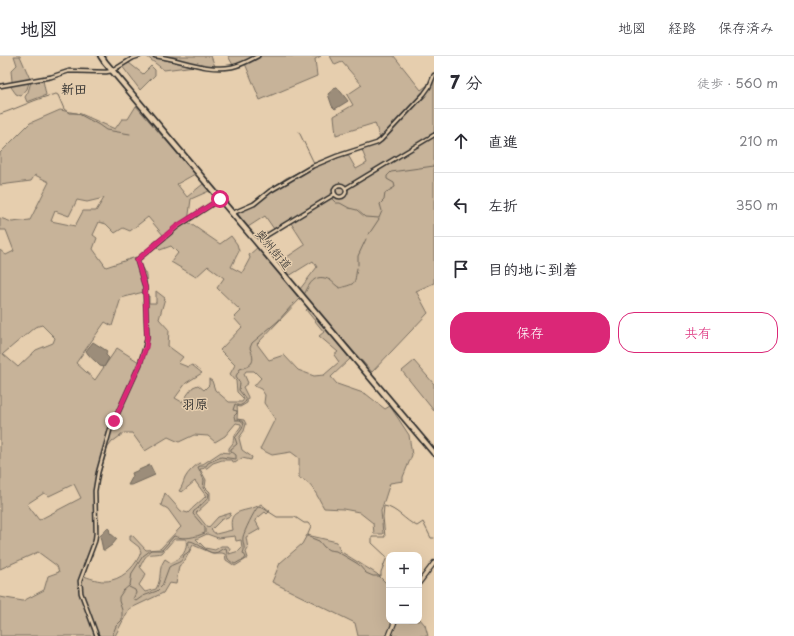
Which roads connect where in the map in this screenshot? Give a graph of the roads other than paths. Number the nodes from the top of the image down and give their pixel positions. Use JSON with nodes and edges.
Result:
{"nodes":[{"id":1,"x":101,"y":56,"type":"edge"},
{"id":2,"x":139,"y":56,"type":"edge"},
{"id":3,"x":155,"y":56,"type":"edge"},
{"id":4,"x":258,"y":56,"type":"edge"},
{"id":5,"x":112,"y":70,"type":"junction"},
{"id":6,"x":434,"y":75,"type":"edge"},
{"id":7,"x":0,"y":86,"type":"edge"},
{"id":8,"x":434,"y":135,"type":"edge"},
{"id":9,"x":346,"y":188,"type":"junction"},
{"id":10,"x":335,"y":194,"type":"junction"},
{"id":11,"x":220,"y":199,"type":"junction"},
{"id":12,"x":232,"y":213,"type":"junction"},
{"id":13,"x":256,"y":242,"type":"junction"},
{"id":14,"x":434,"y":453,"type":"edge"},
{"id":15,"x":434,"y":563,"type":"edge"},
{"id":16,"x":422,"y":580,"type":"edge"},
{"id":17,"x":394,"y":624,"type":"edge"},
{"id":18,"x":98,"y":636,"type":"edge"},
{"id":19,"x":389,"y":636,"type":"edge"}],
"edges":[{"from":1,"to":5,"type":"highway","name":"奥州街道"},
{"from":2,"to":5,"type":"street"},
{"from":3,"to":4,"type":"street"},
{"from":5,"to":7,"type":"street"},
{"from":5,"to":11,"type":"highway","name":"奥州街道"},
{"from":6,"to":12,"type":"street"},
{"from":8,"to":9,"type":"street"},
{"from":9,"to":10,"type":"street"},
{"from":9,"to":10,"type":"street"},
{"from":10,"to":13,"type":"street"},
{"from":11,"to":12,"type":"highway","name":"奥州街道"},
{"from":11,"to":18,"type":"street"},
{"from":12,"to":13,"type":"highway","name":"奥州街道"},
{"from":13,"to":14,"type":"highway","name":"奥州街道"},
{"from":15,"to":16,"type":"street"},
{"from":17,"to":19,"type":"street"}]}
